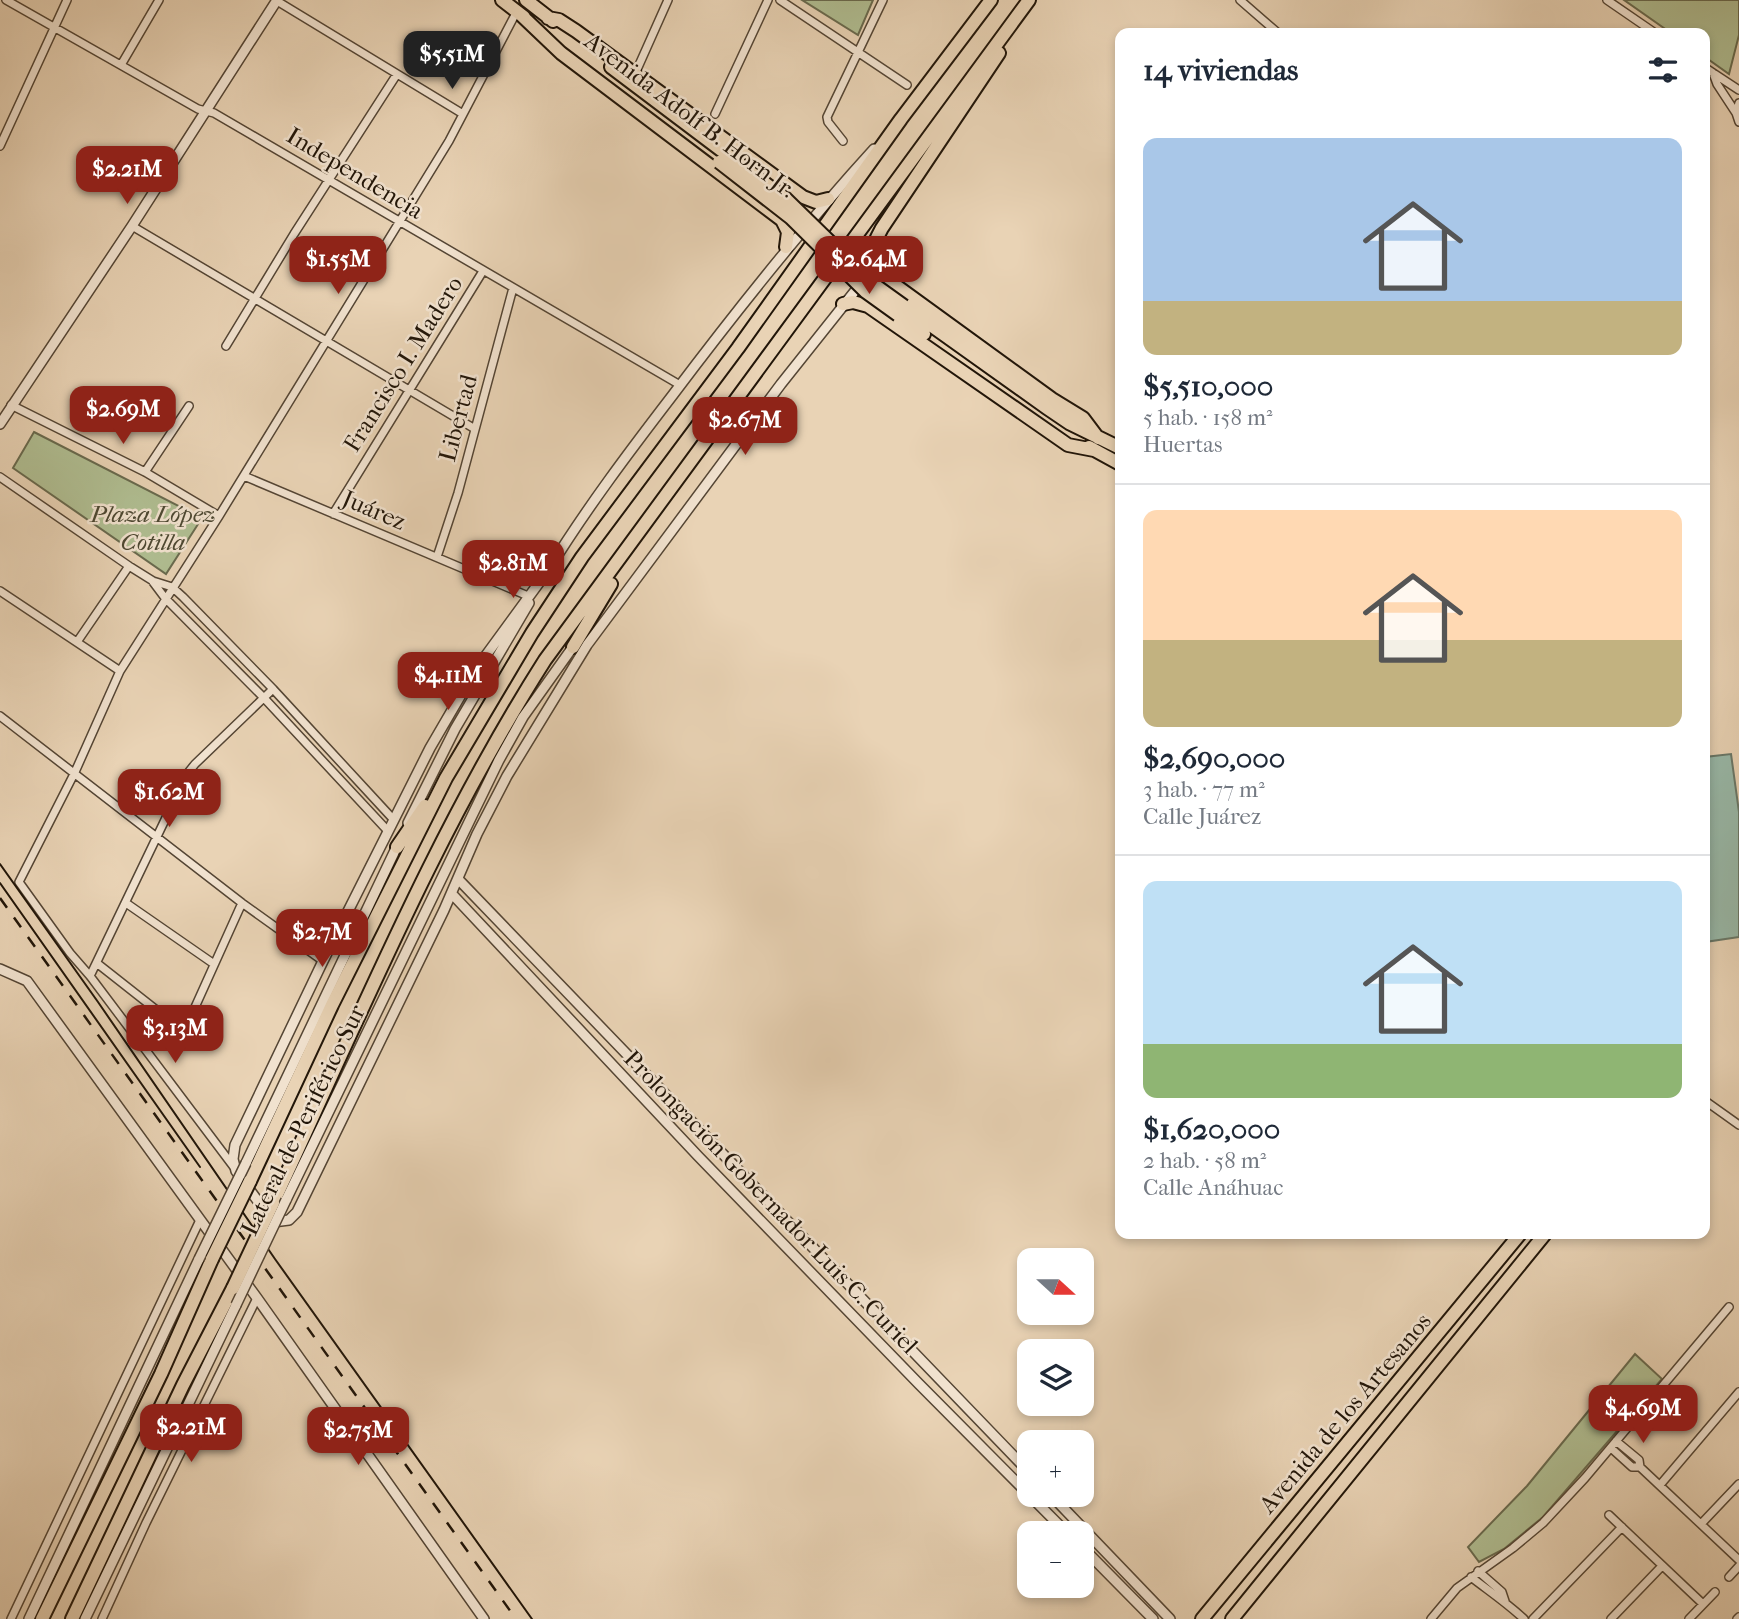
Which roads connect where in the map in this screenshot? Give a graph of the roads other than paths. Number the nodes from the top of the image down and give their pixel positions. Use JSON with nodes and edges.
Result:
{"nodes":[{"id":1,"x":6,"y":0,"type":"edge"},
{"id":2,"x":66,"y":0,"type":"edge"},
{"id":3,"x":159,"y":0,"type":"edge"},
{"id":4,"x":502,"y":0,"type":"edge"},
{"id":5,"x":526,"y":0,"type":"edge"},
{"id":6,"x":668,"y":0,"type":"edge"},
{"id":7,"x":768,"y":0,"type":"edge"},
{"id":8,"x":780,"y":0,"type":"edge"},
{"id":9,"x":883,"y":0,"type":"edge"},
{"id":10,"x":991,"y":0,"type":"edge"},
{"id":11,"x":1240,"y":0,"type":"edge"},
{"id":12,"x":1607,"y":0,"type":"edge"},
{"id":13,"x":277,"y":1,"type":"edge"},
{"id":14,"x":1026,"y":5,"type":"edge"},
{"id":15,"x":518,"y":12,"type":"junction"},
{"id":16,"x":548,"y":18,"type":"junction"},
{"id":17,"x":55,"y":27,"type":"junction"},
{"id":18,"x":1272,"y":28,"type":"edge"},
{"id":19,"x":1648,"y":28,"type":"edge"},
{"id":20,"x":857,"y":51,"type":"junction"},
{"id":21,"x":121,"y":65,"type":"junction"},
{"id":22,"x":1710,"y":71,"type":"edge"},
{"id":23,"x":1713,"y":73,"type":"junction"},
{"id":24,"x":397,"y":74,"type":"junction"},
{"id":25,"x":635,"y":74,"type":"junction"},
{"id":26,"x":907,"y":85,"type":"dead end"},
{"id":27,"x":1739,"y":90,"type":"edge"},
{"id":28,"x":1739,"y":103,"type":"edge"},
{"id":29,"x":206,"y":111,"type":"junction"},
{"id":30,"x":1736,"y":113,"type":"junction"},
{"id":31,"x":463,"y":114,"type":"junction"},
{"id":32,"x":715,"y":114,"type":"dead end"},
{"id":33,"x":901,"y":118,"type":"junction"},
{"id":34,"x":1739,"y":122,"type":"edge"},
{"id":35,"x":843,"y":141,"type":"dead end"},
{"id":36,"x":0,"y":146,"type":"edge"},
{"id":37,"x":743,"y":154,"type":"junction"},
{"id":38,"x":722,"y":158,"type":"junction"},
{"id":39,"x":726,"y":177,"type":"junction"},
{"id":40,"x":330,"y":179,"type":"junction"},
{"id":41,"x":779,"y":180,"type":"junction"},
{"id":42,"x":828,"y":199,"type":"junction"},
{"id":43,"x":762,"y":205,"type":"junction"},
{"id":44,"x":400,"y":222,"type":"junction"},
{"id":45,"x":132,"y":226,"type":"junction"},
{"id":46,"x":786,"y":247,"type":"junction"},
{"id":47,"x":873,"y":269,"type":"junction"},
{"id":48,"x":483,"y":271,"type":"junction"},
{"id":49,"x":893,"y":285,"type":"junction"},
{"id":50,"x":513,"y":288,"type":"junction"},
{"id":51,"x":255,"y":299,"type":"junction"},
{"id":52,"x":843,"y":304,"type":"junction"},
{"id":53,"x":876,"y":310,"type":"junction"},
{"id":54,"x":327,"y":341,"type":"junction"},
{"id":55,"x":226,"y":346,"type":"dead end"},
{"id":56,"x":680,"y":385,"type":"junction"},
{"id":57,"x":409,"y":390,"type":"junction"},
{"id":58,"x":11,"y":405,"type":"junction"},
{"id":59,"x":189,"y":406,"type":"dead end"},
{"id":60,"x":0,"y":424,"type":"edge"},
{"id":61,"x":475,"y":429,"type":"junction"},
{"id":62,"x":1096,"y":444,"type":"junction"},
{"id":63,"x":1115,"y":447,"type":"edge"},
{"id":64,"x":1115,"y":460,"type":"edge"},
{"id":65,"x":145,"y":472,"type":"junction"},
{"id":66,"x":0,"y":477,"type":"edge"},
{"id":67,"x":244,"y":477,"type":"junction"},
{"id":68,"x":333,"y":514,"type":"junction"},
{"id":69,"x":219,"y":516,"type":"junction"},
{"id":70,"x":651,"y":517,"type":"junction"},
{"id":71,"x":437,"y":557,"type":"junction"},
{"id":72,"x":552,"y":565,"type":"junction"},
{"id":73,"x":129,"y":566,"type":"junction"},
{"id":74,"x":153,"y":582,"type":"junction"},
{"id":75,"x":172,"y":587,"type":"junction"},
{"id":76,"x":0,"y":591,"type":"edge"},
{"id":77,"x":625,"y":593,"type":"junction"},
{"id":78,"x":528,"y":596,"type":"junction"},
{"id":79,"x":165,"y":598,"type":"junction"},
{"id":80,"x":77,"y":642,"type":"junction"},
{"id":81,"x":228,"y":643,"type":"junction"},
{"id":82,"x":573,"y":647,"type":"junction"},
{"id":83,"x":219,"y":652,"type":"junction"},
{"id":84,"x":120,"y":671,"type":"junction"},
{"id":85,"x":273,"y":689,"type":"junction"},
{"id":86,"x":264,"y":698,"type":"junction"},
{"id":87,"x":0,"y":716,"type":"edge"},
{"id":88,"x":75,"y":772,"type":"junction"},
{"id":89,"x":446,"y":778,"type":"junction"},
{"id":90,"x":393,"y":818,"type":"junction"},
{"id":91,"x":387,"y":830,"type":"junction"},
{"id":92,"x":157,"y":837,"type":"junction"},
{"id":93,"x":397,"y":847,"type":"junction"},
{"id":94,"x":458,"y":880,"type":"junction"},
{"id":95,"x":452,"y":894,"type":"junction"},
{"id":96,"x":126,"y":903,"type":"junction"},
{"id":97,"x":242,"y":903,"type":"junction"},
{"id":98,"x":323,"y":961,"type":"junction"},
{"id":99,"x":98,"y":964,"type":"junction"},
{"id":100,"x":214,"y":964,"type":"junction"},
{"id":101,"x":0,"y":969,"type":"edge"},
{"id":102,"x":90,"y":976,"type":"junction"},
{"id":103,"x":1710,"y":1104,"type":"edge"},
{"id":104,"x":1739,"y":1125,"type":"edge"},
{"id":105,"x":236,"y":1171,"type":"junction"},
{"id":106,"x":280,"y":1201,"type":"junction"},
{"id":107,"x":200,"y":1220,"type":"junction"},
{"id":108,"x":1516,"y":1239,"type":"edge"},
{"id":109,"x":1541,"y":1239,"type":"edge"},
{"id":110,"x":205,"y":1259,"type":"junction"},
{"id":111,"x":257,"y":1298,"type":"junction"},
{"id":112,"x":1729,"y":1307,"type":"dead end"},
{"id":113,"x":1459,"y":1308,"type":"junction"},
{"id":114,"x":1475,"y":1321,"type":"junction"},
{"id":115,"x":1739,"y":1392,"type":"edge"},
{"id":116,"x":1616,"y":1441,"type":"junction"},
{"id":117,"x":1611,"y":1448,"type":"junction"},
{"id":118,"x":1017,"y":1460,"type":"edge"},
{"id":119,"x":1640,"y":1467,"type":"junction"},
{"id":120,"x":1739,"y":1484,"type":"edge"},
{"id":121,"x":1660,"y":1485,"type":"junction"},
{"id":122,"x":1062,"y":1507,"type":"edge"},
{"id":123,"x":1609,"y":1516,"type":"dead end"},
{"id":124,"x":1055,"y":1521,"type":"edge"},
{"id":125,"x":1701,"y":1524,"type":"junction"},
{"id":126,"x":1622,"y":1527,"type":"junction"},
{"id":127,"x":1094,"y":1559,"type":"edge"},
{"id":128,"x":1739,"y":1560,"type":"edge"},
{"id":129,"x":1662,"y":1566,"type":"junction"},
{"id":130,"x":1739,"y":1566,"type":"edge"},
{"id":131,"x":1475,"y":1574,"type":"junction"},
{"id":132,"x":1728,"y":1577,"type":"dead end"},
{"id":133,"x":1714,"y":1592,"type":"dead end"},
{"id":134,"x":1703,"y":1604,"type":"junction"},
{"id":135,"x":11,"y":1619,"type":"edge"},
{"id":136,"x":29,"y":1619,"type":"edge"},
{"id":137,"x":42,"y":1619,"type":"edge"},
{"id":138,"x":72,"y":1619,"type":"edge"},
{"id":139,"x":85,"y":1619,"type":"edge"},
{"id":140,"x":102,"y":1619,"type":"edge"},
{"id":141,"x":484,"y":1619,"type":"edge"},
{"id":142,"x":1153,"y":1619,"type":"edge"},
{"id":143,"x":1170,"y":1619,"type":"edge"},
{"id":144,"x":1202,"y":1619,"type":"edge"},
{"id":145,"x":1232,"y":1619,"type":"edge"},
{"id":146,"x":1431,"y":1619,"type":"edge"},
{"id":147,"x":1524,"y":1619,"type":"edge"},
{"id":148,"x":1533,"y":1619,"type":"edge"},
{"id":149,"x":1611,"y":1619,"type":"edge"},
{"id":150,"x":1689,"y":1619,"type":"edge"}],
"edges":[{"from":1,"to":17,"type":"street","name":"Independencia"},
{"from":2,"to":17,"type":"street"},
{"from":3,"to":21,"type":"street"},
{"from":4,"to":15,"type":"main road","name":"Avenida Adolf B. Horn Jr."},
{"from":5,"to":16,"type":"main road","name":"Avenida Adolf B. Horn Jr."},
{"from":6,"to":25,"type":"street"},
{"from":7,"to":32,"type":"street"},
{"from":8,"to":20,"type":"street"},
{"from":9,"to":20,"type":"street"},
{"from":10,"to":33,"type":"main road"},
{"from":11,"to":18,"type":"street"},
{"from":12,"to":19,"type":"street"},
{"from":13,"to":24,"type":"street"},
{"from":13,"to":29,"type":"street"},
{"from":14,"to":47,"type":"main road"},
{"from":14,"to":70,"type":"main road"},
{"from":15,"to":31,"type":"street"},
{"from":15,"to":38,"type":"main road","name":"Avenida Adolf B. Horn Jr."},
{"from":15,"to":39,"type":"main road"},
{"from":16,"to":25,"type":"main road"},
{"from":16,"to":38,"type":"main road","name":"Avenida Adolf B. Horn Jr."},
{"from":17,"to":21,"type":"street","name":"Independencia"},
{"from":17,"to":36,"type":"street"},
{"from":20,"to":26,"type":"street"},
{"from":20,"to":35,"type":"street"},
{"from":21,"to":29,"type":"street","name":"Independencia"},
{"from":22,"to":23,"type":"street"},
{"from":23,"to":27,"type":"street"},
{"from":23,"to":30,"type":"street"},
{"from":24,"to":31,"type":"street"},
{"from":24,"to":40,"type":"street"},
{"from":25,"to":37,"type":"main road"},
{"from":28,"to":30,"type":"street"},
{"from":29,"to":40,"type":"street","name":"Independencia"},
{"from":29,"to":45,"type":"street"},
{"from":30,"to":34,"type":"street"},
{"from":31,"to":44,"type":"street"},
{"from":33,"to":42,"type":"street"},
{"from":33,"to":89,"type":"main road"},
{"from":37,"to":39,"type":"main road"},
{"from":37,"to":41,"type":"main road"},
{"from":38,"to":62,"type":"main road","name":"Avenida Adolf B. Horn Jr.","bridge":true},
{"from":39,"to":43,"type":"main road"},
{"from":40,"to":44,"type":"street","name":"Independencia"},
{"from":40,"to":51,"type":"street"},
{"from":41,"to":42,"type":"main road"},
{"from":41,"to":43,"type":"main road"},
{"from":42,"to":46,"type":"street"},
{"from":43,"to":46,"type":"main road"},
{"from":44,"to":48,"type":"street","name":"Independencia"},
{"from":44,"to":54,"type":"street"},
{"from":45,"to":51,"type":"street"},
{"from":45,"to":58,"type":"street"},
{"from":46,"to":56,"type":"street"},
{"from":47,"to":49,"type":"main road"},
{"from":47,"to":52,"type":"street"},
{"from":48,"to":50,"type":"street","name":"Independencia"},
{"from":48,"to":57,"type":"street","name":"Francisco I. Madero"},
{"from":49,"to":53,"type":"main road"},
{"from":49,"to":62,"type":"main road"},
{"from":50,"to":56,"type":"street","name":"Independencia"},
{"from":50,"to":61,"type":"street","name":"Libertad"},
{"from":51,"to":54,"type":"street"},
{"from":51,"to":55,"type":"street"},
{"from":52,"to":53,"type":"main road"},
{"from":52,"to":77,"type":"street"},
{"from":53,"to":62,"type":"main road"},
{"from":54,"to":57,"type":"street"},
{"from":54,"to":67,"type":"street"},
{"from":56,"to":72,"type":"street"},
{"from":57,"to":61,"type":"street"},
{"from":57,"to":68,"type":"street","name":"Francisco I. Madero"},
{"from":58,"to":60,"type":"street"},
{"from":58,"to":65,"type":"street"},
{"from":59,"to":65,"type":"street"},
{"from":61,"to":71,"type":"street","name":"Libertad"},
{"from":62,"to":63,"type":"main road","name":"Avenida Adolf B. Horn Jr."},
{"from":62,"to":64,"type":"main road","name":"Avenida Adolf B. Horn Jr."},
{"from":65,"to":69,"type":"street"},
{"from":66,"to":73,"type":"street"},
{"from":67,"to":68,"type":"street","name":"Juárez"},
{"from":67,"to":69,"type":"street"},
{"from":68,"to":71,"type":"street","name":"Juárez"},
{"from":69,"to":75,"type":"street"},
{"from":70,"to":82,"type":"main road"},
{"from":70,"to":106,"type":"main road"},
{"from":71,"to":78,"type":"street","name":"Juárez"},
{"from":72,"to":78,"type":"street"},
{"from":72,"to":93,"type":"street","name":"Lateral de Periférico Sur"},
{"from":73,"to":74,"type":"street"},
{"from":73,"to":80,"type":"street"},
{"from":74,"to":75,"type":"street"},
{"from":74,"to":79,"type":"street"},
{"from":75,"to":79,"type":"street"},
{"from":75,"to":81,"type":"street"},
{"from":76,"to":80,"type":"street"},
{"from":77,"to":82,"type":"street","name":"Lateral de Periférico Sur"},
{"from":77,"to":94,"type":"street"},
{"from":78,"to":90,"type":"street"},
{"from":79,"to":83,"type":"street"},
{"from":79,"to":84,"type":"street"},
{"from":80,"to":84,"type":"street"},
{"from":81,"to":83,"type":"street"},
{"from":81,"to":85,"type":"street"},
{"from":82,"to":106,"type":"street","name":"Lateral de Periférico Sur"},
{"from":83,"to":86,"type":"street"},
{"from":84,"to":88,"type":"street"},
{"from":85,"to":86,"type":"street"},
{"from":85,"to":90,"type":"street"},
{"from":86,"to":91,"type":"street"},
{"from":86,"to":92,"type":"street"},
{"from":87,"to":88,"type":"street"},
{"from":88,"to":92,"type":"street"},
{"from":88,"to":102,"type":"street"},
{"from":89,"to":93,"type":"main road"},
{"from":89,"to":110,"type":"main road","bridge":true},
{"from":90,"to":91,"type":"street"},
{"from":91,"to":98,"type":"street"},
{"from":92,"to":96,"type":"street"},
{"from":92,"to":97,"type":"street"},
{"from":93,"to":110,"type":"street","name":"Lateral de Periférico Sur","bridge":true},
{"from":94,"to":95,"type":"street"},
{"from":94,"to":118,"type":"street","name":"Prolongación Gobernador Luis C. Curiel"},
{"from":95,"to":105,"type":"street"},
{"from":95,"to":124,"type":"street","name":"Prolongación Gobernador Luis C. Curiel"},
{"from":96,"to":99,"type":"street"},
{"from":96,"to":100,"type":"street"},
{"from":97,"to":98,"type":"street"},
{"from":97,"to":100,"type":"street"},
{"from":98,"to":105,"type":"street"},
{"from":99,"to":100,"type":"street"},
{"from":99,"to":102,"type":"street"},
{"from":101,"to":107,"type":"street"},
{"from":102,"to":105,"type":"street"},
{"from":103,"to":104,"type":"street"},
{"from":106,"to":138,"type":"main road","bridge":true},
{"from":106,"to":139,"type":"street","name":"Lateral de Periférico Sur","bridge":true},
{"from":107,"to":111,"type":"street"},
{"from":107,"to":135,"type":"street"},
{"from":108,"to":113,"type":"main road","name":"Avenida de los Artesanos"},
{"from":109,"to":114,"type":"main road","name":"Avenida de los Artesanos"},
{"from":110,"to":136,"type":"street","name":"Lateral de Periférico Sur"},
{"from":110,"to":137,"type":"main road"},
{"from":111,"to":140,"type":"street"},
{"from":111,"to":141,"type":"street"},
{"from":112,"to":116,"type":"street"},
{"from":113,"to":114,"type":"main road"},
{"from":113,"to":144,"type":"main road","name":"Avenida de los Artesanos"},
{"from":114,"to":145,"type":"main road","name":"Avenida de los Artesanos"},
{"from":115,"to":121,"type":"street"},
{"from":116,"to":117,"type":"street"},
{"from":116,"to":119,"type":"street"},
{"from":117,"to":119,"type":"street"},
{"from":117,"to":131,"type":"street"},
{"from":119,"to":121,"type":"street"},
{"from":120,"to":125,"type":"street"},
{"from":121,"to":125,"type":"street"},
{"from":122,"to":143,"type":"street"},
{"from":123,"to":126,"type":"street"},
{"from":125,"to":128,"type":"street"},
{"from":126,"to":129,"type":"street"},
{"from":126,"to":148,"type":"street"},
{"from":127,"to":142,"type":"street"},
{"from":129,"to":134,"type":"street"},
{"from":129,"to":149,"type":"street"},
{"from":130,"to":132,"type":"street"},
{"from":131,"to":146,"type":"street"},
{"from":131,"to":147,"type":"street"},
{"from":133,"to":134,"type":"street"},
{"from":134,"to":150,"type":"street"}]}
